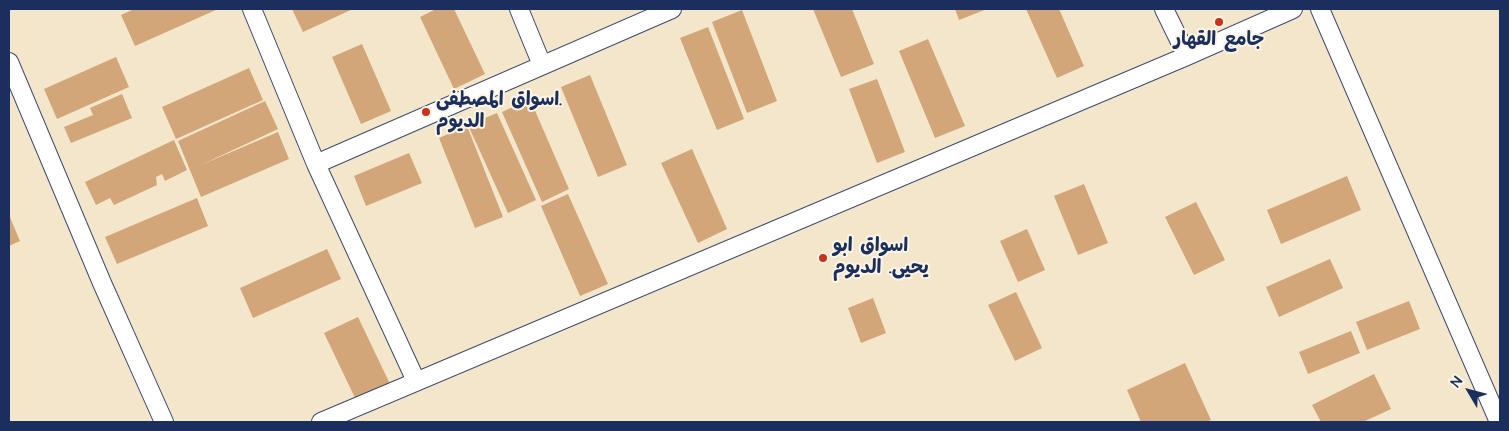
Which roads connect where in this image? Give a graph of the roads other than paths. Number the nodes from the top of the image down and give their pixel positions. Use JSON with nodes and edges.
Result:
{"nodes":[{"id":1,"x":252,"y":9,"type":"edge"},
{"id":2,"x":518,"y":9,"type":"edge"},
{"id":3,"x":672,"y":9,"type":"edge"},
{"id":4,"x":1164,"y":9,"type":"edge"},
{"id":5,"x":1293,"y":9,"type":"edge"},
{"id":6,"x":1320,"y":9,"type":"edge"},
{"id":7,"x":1187,"y":56,"type":"junction"},
{"id":8,"x":9,"y":62,"type":"edge"},
{"id":9,"x":542,"y":66,"type":"junction"},
{"id":10,"x":316,"y":164,"type":"junction"},
{"id":11,"x":416,"y":381,"type":"junction"},
{"id":12,"x":164,"y":422,"type":"edge"},
{"id":13,"x":321,"y":422,"type":"edge"},
{"id":14,"x":1499,"y":422,"type":"edge"}],
"edges":[{"from":1,"to":10,"type":"street"},
{"from":2,"to":9,"type":"street"},
{"from":3,"to":9,"type":"street"},
{"from":4,"to":7,"type":"street"},
{"from":5,"to":7,"type":"street"},
{"from":6,"to":14,"type":"street"},
{"from":7,"to":11,"type":"street"},
{"from":8,"to":12,"type":"street"},
{"from":9,"to":10,"type":"street"},
{"from":10,"to":11,"type":"street"},
{"from":11,"to":13,"type":"street"}]}
